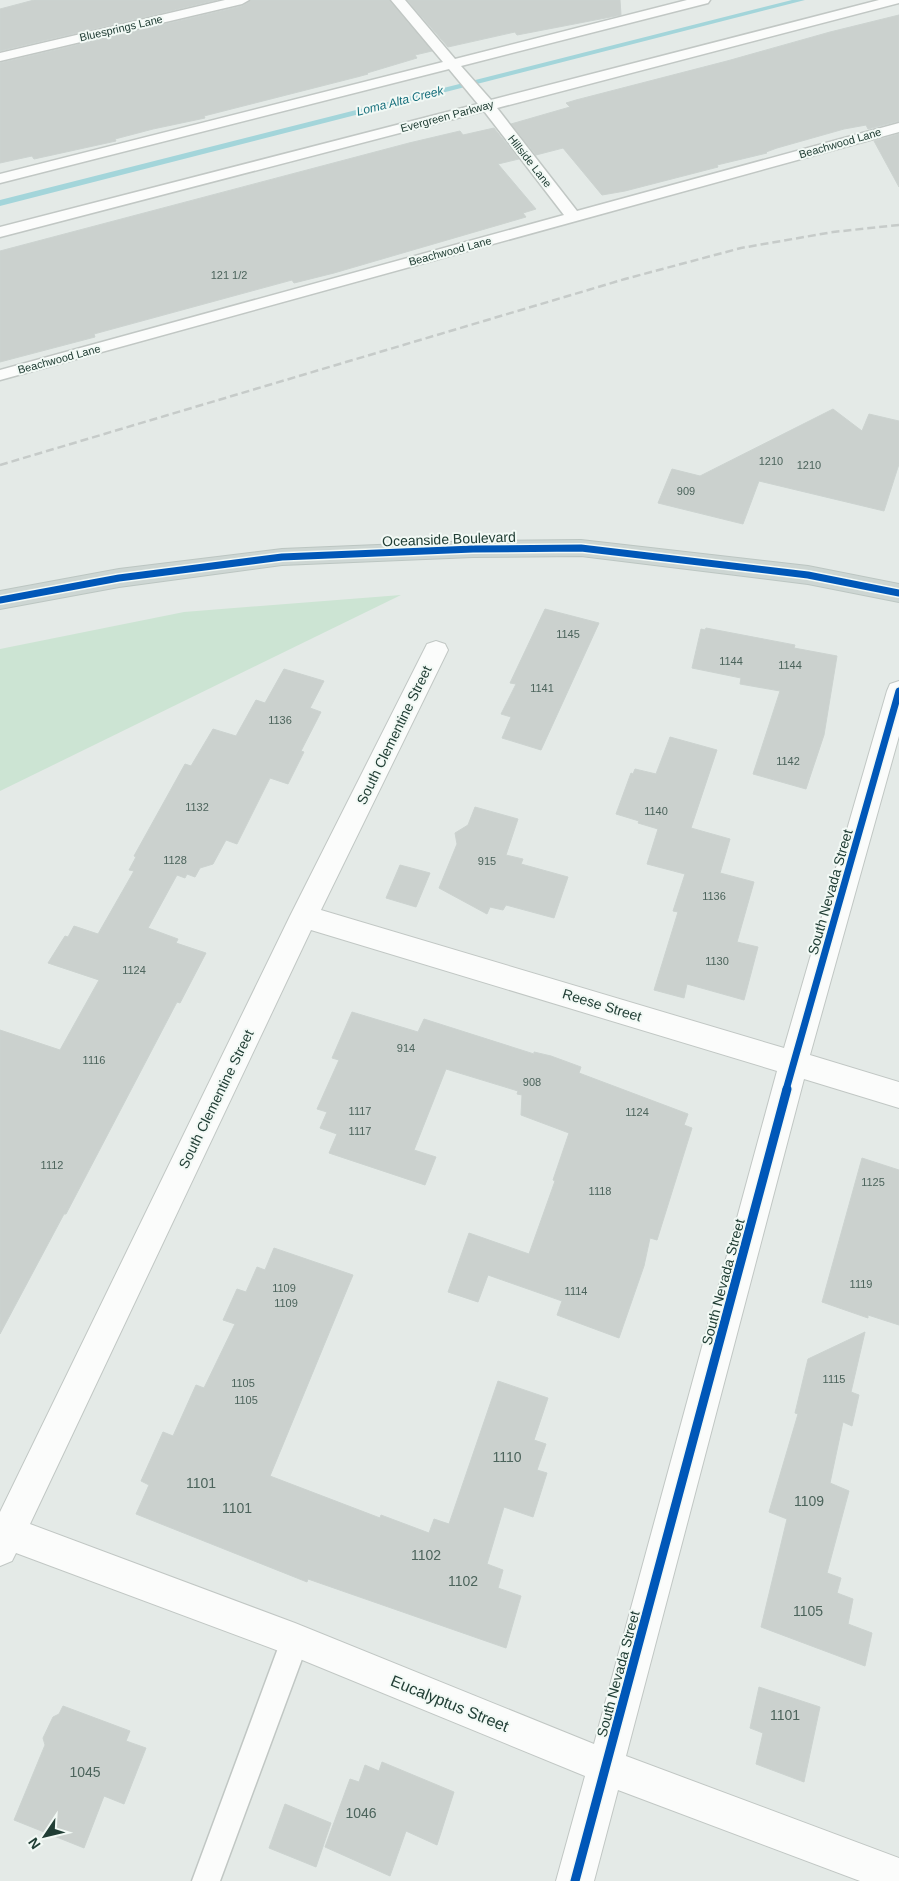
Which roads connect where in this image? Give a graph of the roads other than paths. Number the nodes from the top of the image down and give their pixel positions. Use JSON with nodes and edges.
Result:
{"nodes":[{"id":1,"x":242,"y":0,"type":"edge"},
{"id":2,"x":398,"y":0,"type":"edge"},
{"id":3,"x":703,"y":0,"type":"edge"},
{"id":4,"x":895,"y":0,"type":"edge"},
{"id":5,"x":0,"y":57,"type":"edge"},
{"id":6,"x":452,"y":64,"type":"junction"},
{"id":7,"x":486,"y":106,"type":"junction"},
{"id":8,"x":899,"y":127,"type":"edge"},
{"id":9,"x":0,"y":179,"type":"edge"},
{"id":10,"x":574,"y":217,"type":"junction"},
{"id":11,"x":0,"y":232,"type":"edge"},
{"id":12,"x":0,"y":375,"type":"edge"},
{"id":13,"x":899,"y":593,"type":"edge"},
{"id":14,"x":0,"y":600,"type":"edge"},
{"id":15,"x":436,"y":650,"type":"dead end"},
{"id":16,"x":899,"y":691,"type":"edge"},
{"id":17,"x":304,"y":916,"type":"junction"},
{"id":18,"x":794,"y":1062,"type":"junction"},
{"id":19,"x":899,"y":1095,"type":"edge"},
{"id":20,"x":3,"y":1537,"type":"edge"},
{"id":21,"x":295,"y":1640,"type":"junction"},
{"id":22,"x":606,"y":1767,"type":"junction"},
{"id":23,"x":899,"y":1877,"type":"edge"},
{"id":24,"x":206,"y":1881,"type":"edge"},
{"id":25,"x":575,"y":1881,"type":"edge"}],
"edges":[{"from":1,"to":5,"type":"lane","name":"Bluesprings Lane"},
{"from":2,"to":6,"type":"lane"},
{"from":3,"to":6,"type":"lane"},
{"from":4,"to":7,"type":"lane","name":"Evergreen Parkway"},
{"from":6,"to":7,"type":"lane","name":"Hillside Lane"},
{"from":6,"to":9,"type":"lane"},
{"from":7,"to":10,"type":"lane","name":"Hillside Lane"},
{"from":7,"to":11,"type":"lane","name":"Evergreen Parkway"},
{"from":8,"to":10,"type":"lane","name":"Beachwood Lane"},
{"from":10,"to":12,"type":"lane","name":"Beachwood Lane"},
{"from":13,"to":14,"type":"main road","name":"Oceanside Boulevard"},
{"from":15,"to":17,"type":"street","name":"South Clementine Street"},
{"from":16,"to":18,"type":"street","name":"South Nevada Street"},
{"from":17,"to":18,"type":"street","name":"Reese Street"},
{"from":17,"to":20,"type":"street","name":"South Clementine Street"},
{"from":18,"to":19,"type":"street","name":"Reese Street"},
{"from":18,"to":22,"type":"street","name":"South Nevada Street"},
{"from":20,"to":21,"type":"street","name":"Eucalyptus Street"},
{"from":21,"to":22,"type":"street","name":"Eucalyptus Street"},
{"from":21,"to":24,"type":"lane"},
{"from":22,"to":23,"type":"street","name":"Eucalyptus Street"},
{"from":22,"to":25,"type":"street","name":"South Nevada Street"}]}
